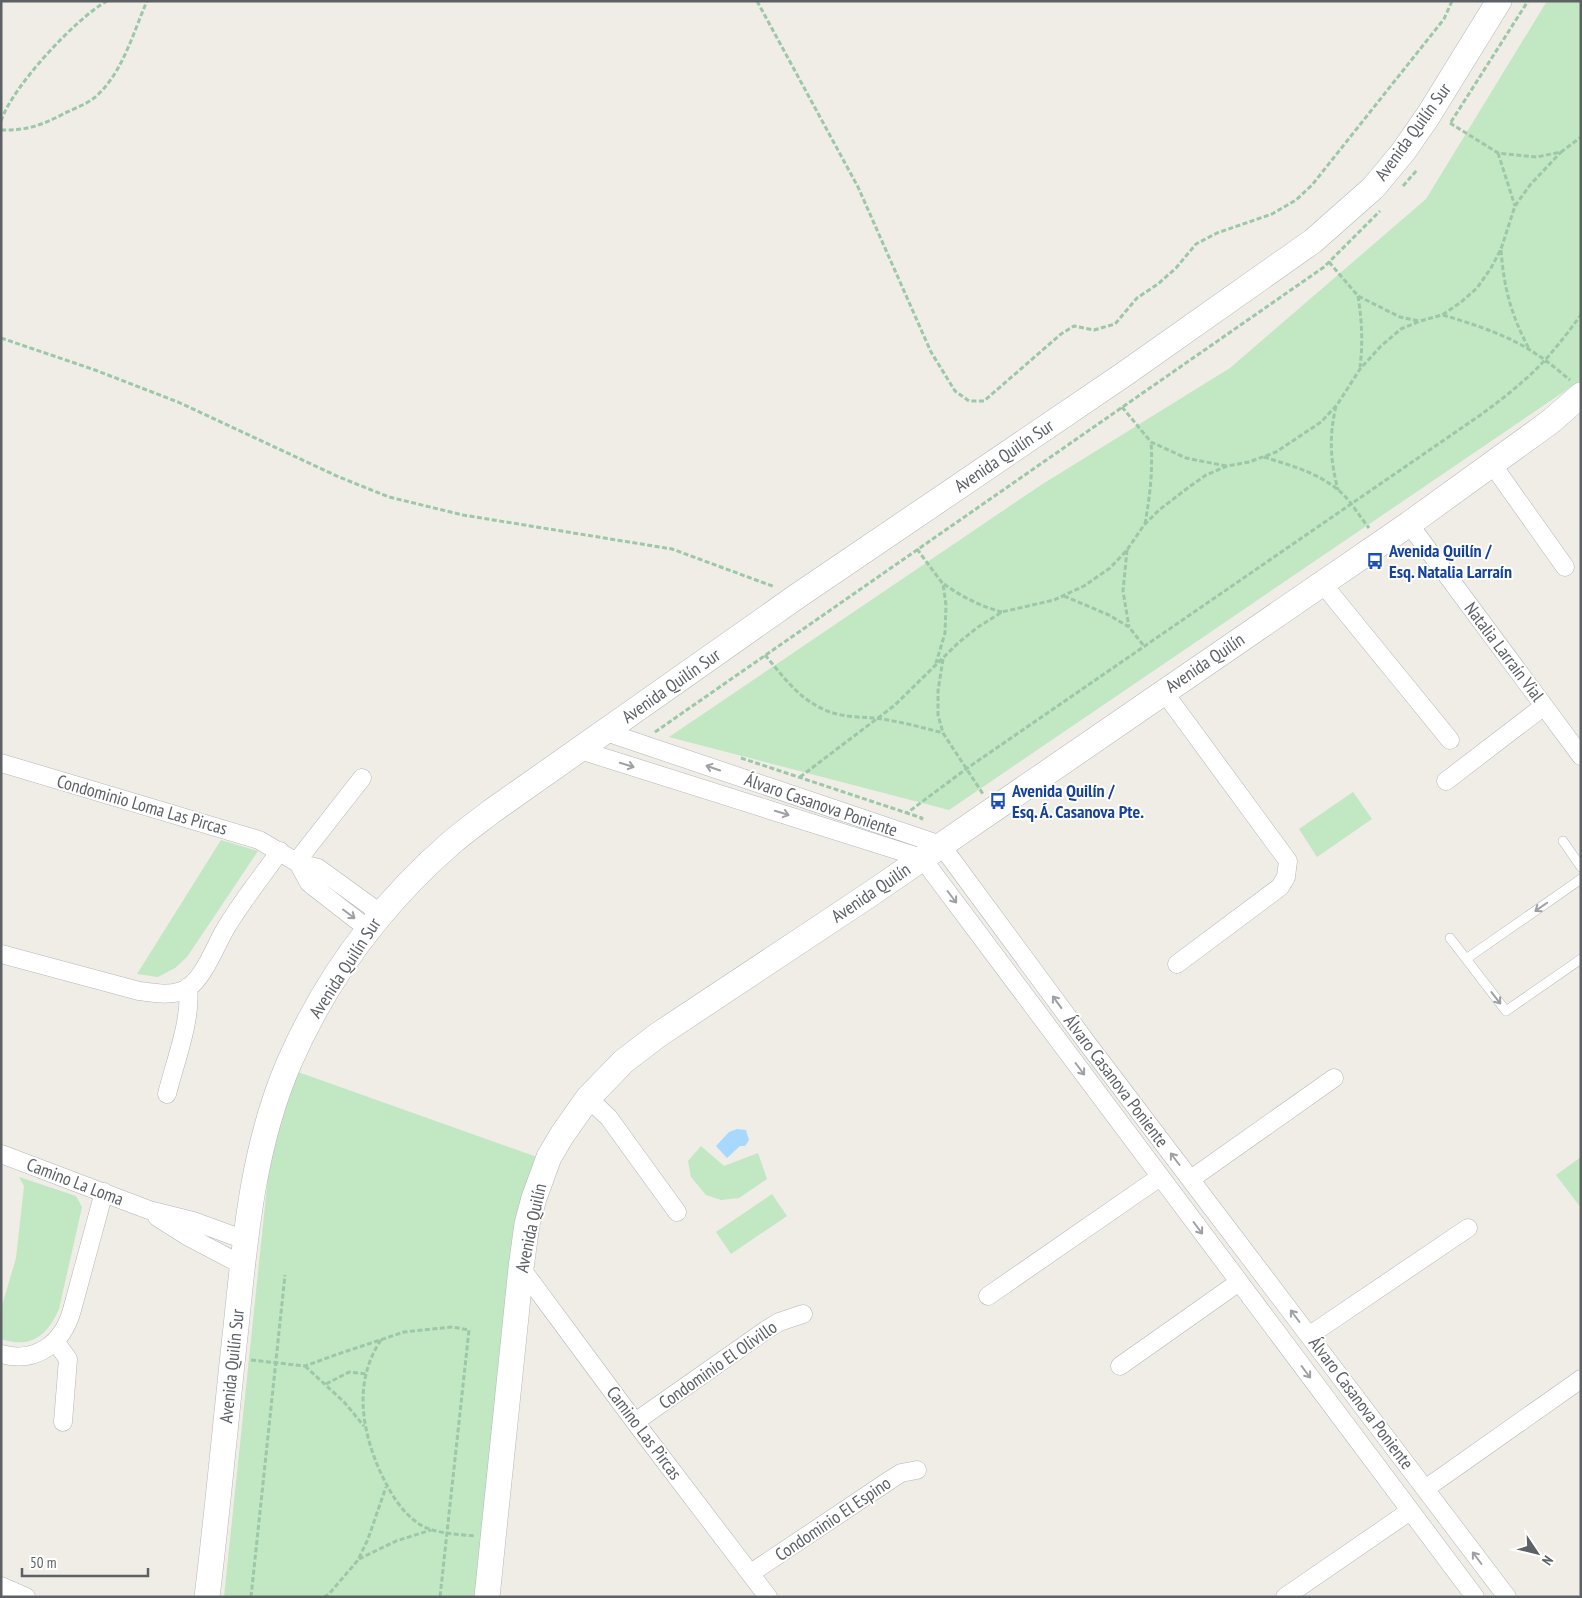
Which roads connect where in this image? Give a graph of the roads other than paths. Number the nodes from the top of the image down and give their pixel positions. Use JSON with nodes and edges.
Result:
{"nodes":[{"id":1,"x":1499,"y":1,"type":"edge"},
{"id":2,"x":1577,"y":389,"type":"edge"},
{"id":3,"x":1492,"y":464,"type":"junction"},
{"id":4,"x":1409,"y":524,"type":"junction"},
{"id":5,"x":1565,"y":567,"type":"dead end"},
{"id":6,"x":1322,"y":583,"type":"junction"},
{"id":7,"x":1164,"y":692,"type":"junction"},
{"id":8,"x":1544,"y":706,"type":"junction"},
{"id":9,"x":606,"y":732,"type":"junction"},
{"id":10,"x":1450,"y":740,"type":"dead end"},
{"id":11,"x":580,"y":750,"type":"junction"},
{"id":12,"x":1581,"y":756,"type":"edge"},
{"id":13,"x":1,"y":763,"type":"edge"},
{"id":14,"x":362,"y":778,"type":"dead end"},
{"id":15,"x":1446,"y":781,"type":"dead end"},
{"id":16,"x":1563,"y":841,"type":"dead end"},
{"id":17,"x":926,"y":847,"type":"junction"},
{"id":18,"x":280,"y":851,"type":"junction"},
{"id":19,"x":297,"y":862,"type":"junction"},
{"id":20,"x":1581,"y":868,"type":"edge"},
{"id":21,"x":1581,"y":879,"type":"edge"},
{"id":22,"x":374,"y":921,"type":"junction"},
{"id":23,"x":1450,"y":938,"type":"dead end"},
{"id":24,"x":1,"y":954,"type":"edge"},
{"id":25,"x":1466,"y":959,"type":"junction"},
{"id":26,"x":1581,"y":959,"type":"edge"},
{"id":27,"x":1177,"y":964,"type":"dead end"},
{"id":28,"x":188,"y":987,"type":"junction"},
{"id":29,"x":1334,"y":1078,"type":"dead end"},
{"id":30,"x":167,"y":1094,"type":"dead end"},
{"id":31,"x":588,"y":1098,"type":"junction"},
{"id":32,"x":1,"y":1154,"type":"edge"},
{"id":33,"x":1160,"y":1177,"type":"junction"},
{"id":34,"x":1191,"y":1180,"type":"junction"},
{"id":35,"x":104,"y":1192,"type":"junction"},
{"id":36,"x":149,"y":1210,"type":"junction"},
{"id":37,"x":677,"y":1212,"type":"dead end"},
{"id":38,"x":1468,"y":1228,"type":"dead end"},
{"id":39,"x":245,"y":1240,"type":"junction"},
{"id":40,"x":242,"y":1265,"type":"junction"},
{"id":41,"x":521,"y":1268,"type":"junction"},
{"id":42,"x":1239,"y":1282,"type":"junction"},
{"id":43,"x":1274,"y":1289,"type":"junction"},
{"id":44,"x":988,"y":1296,"type":"dead end"},
{"id":45,"x":1255,"y":1304,"type":"junction"},
{"id":46,"x":803,"y":1314,"type":"dead end"},
{"id":47,"x":1310,"y":1336,"type":"junction"},
{"id":48,"x":55,"y":1341,"type":"junction"},
{"id":49,"x":1,"y":1354,"type":"edge"},
{"id":50,"x":1120,"y":1366,"type":"dead end"},
{"id":51,"x":1581,"y":1379,"type":"edge"},
{"id":52,"x":63,"y":1422,"type":"dead end"},
{"id":53,"x":635,"y":1422,"type":"junction"},
{"id":54,"x":917,"y":1470,"type":"dead end"},
{"id":55,"x":1425,"y":1489,"type":"junction"},
{"id":56,"x":1410,"y":1511,"type":"junction"},
{"id":57,"x":751,"y":1573,"type":"junction"},
{"id":58,"x":1,"y":1586,"type":"edge"},
{"id":59,"x":26,"y":1597,"type":"edge"},
{"id":60,"x":207,"y":1597,"type":"edge"},
{"id":61,"x":487,"y":1597,"type":"edge"},
{"id":62,"x":768,"y":1597,"type":"edge"},
{"id":63,"x":1286,"y":1597,"type":"edge"},
{"id":64,"x":1475,"y":1597,"type":"edge"},
{"id":65,"x":1507,"y":1597,"type":"edge"}],
"edges":[{"from":1,"to":9,"type":"street","name":"Avenida Quilín Sur"},
{"from":2,"to":3,"type":"street","name":"Avenida Quilín"},
{"from":3,"to":4,"type":"street","name":"Avenida Quilín"},
{"from":3,"to":5,"type":"street"},
{"from":4,"to":6,"type":"street","name":"Avenida Quilín"},
{"from":4,"to":8,"type":"street","name":"Natalia Larraín Vial"},
{"from":6,"to":7,"type":"street","name":"Avenida Quilín"},
{"from":6,"to":10,"type":"street"},
{"from":7,"to":17,"type":"street","name":"Avenida Quilín"},
{"from":7,"to":27,"type":"street"},
{"from":8,"to":12,"type":"street","name":"Natalia Larraín Vial"},
{"from":8,"to":15,"type":"street"},
{"from":9,"to":11,"type":"street","name":"Avenida Quilín Sur"},
{"from":17,"to":9,"type":"street","name":"Álvaro Casanova Poniente","one_way":true},
{"from":11,"to":17,"type":"street","name":"Álvaro Casanova Poniente","one_way":true},
{"from":11,"to":22,"type":"street","name":"Avenida Quilín Sur"},
{"from":13,"to":18,"type":"street","name":"Condominio Loma Las Pircas"},
{"from":14,"to":19,"type":"street"},
{"from":16,"to":20,"type":"lane"},
{"from":17,"to":31,"type":"street","name":"Avenida Quilín"},
{"from":17,"to":33,"type":"street","name":"Álvaro Casanova Poniente","one_way":true},
{"from":34,"to":17,"type":"street","name":"Álvaro Casanova Poniente","one_way":true},
{"from":18,"to":19,"type":"street","name":"Condominio Loma Las Pircas"},
{"from":18,"to":28,"type":"street"},
{"from":19,"to":22,"type":"street","name":"Condominio Loma Las Pircas"},
{"from":21,"to":25,"type":"lane","one_way":true},
{"from":22,"to":39,"type":"street","name":"Avenida Quilín Sur"},
{"from":23,"to":25,"type":"lane"},
{"from":24,"to":28,"type":"street"},
{"from":25,"to":26,"type":"lane","one_way":true},
{"from":28,"to":30,"type":"street"},
{"from":29,"to":34,"type":"street"},
{"from":31,"to":37,"type":"street"},
{"from":31,"to":41,"type":"street","name":"Avenida Quilín"},
{"from":32,"to":35,"type":"street","name":"Camino La Loma"},
{"from":33,"to":42,"type":"street","name":"Álvaro Casanova Poniente","one_way":true},
{"from":33,"to":44,"type":"street"},
{"from":34,"to":43,"type":"street","name":"Álvaro Casanova Poniente"},
{"from":35,"to":36,"type":"street","name":"Camino La Loma"},
{"from":35,"to":48,"type":"street"},
{"from":36,"to":39,"type":"street","name":"Camino La Loma"},
{"from":36,"to":40,"type":"street","name":"Camino La Loma"},
{"from":38,"to":47,"type":"street"},
{"from":39,"to":40,"type":"street","name":"Avenida Quilín Sur"},
{"from":40,"to":60,"type":"street","name":"Avenida Quilín Sur"},
{"from":41,"to":53,"type":"street","name":"Camino Las Pircas"},
{"from":41,"to":61,"type":"street","name":"Avenida Quilín"},
{"from":42,"to":45,"type":"street","name":"Álvaro Casanova Poniente"},
{"from":42,"to":50,"type":"street"},
{"from":43,"to":45,"type":"street"},
{"from":47,"to":43,"type":"street","name":"Álvaro Casanova Poniente","one_way":true},
{"from":45,"to":56,"type":"street","name":"Álvaro Casanova Poniente","one_way":true},
{"from":46,"to":53,"type":"street","name":"Condominio El Olivillo"},
{"from":47,"to":55,"type":"street","name":"Álvaro Casanova Poniente"},
{"from":48,"to":49,"type":"street"},
{"from":48,"to":52,"type":"street"},
{"from":51,"to":55,"type":"street"},
{"from":53,"to":57,"type":"street","name":"Camino Las Pircas"},
{"from":54,"to":57,"type":"street","name":"Condominio El Espino"},
{"from":65,"to":55,"type":"street","name":"Álvaro Casanova Poniente","one_way":true},
{"from":56,"to":63,"type":"street"},
{"from":56,"to":64,"type":"street","name":"Álvaro Casanova Poniente"},
{"from":57,"to":62,"type":"street","name":"Camino Las Pircas"},
{"from":58,"to":59,"type":"street"}]}
